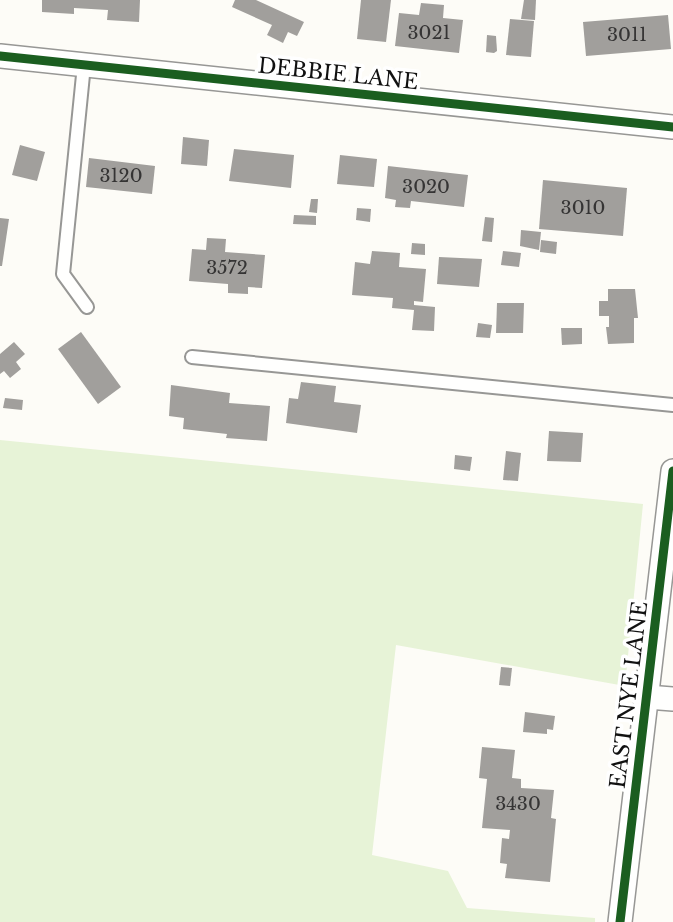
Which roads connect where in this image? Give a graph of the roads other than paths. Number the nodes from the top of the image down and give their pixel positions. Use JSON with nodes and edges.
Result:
{"nodes":[{"id":1,"x":0,"y":57,"type":"edge"},
{"id":2,"x":84,"y":65,"type":"junction"},
{"id":3,"x":673,"y":127,"type":"edge"},
{"id":4,"x":86,"y":307,"type":"dead end"},
{"id":5,"x":192,"y":357,"type":"dead end"},
{"id":6,"x":673,"y":405,"type":"edge"},
{"id":7,"x":673,"y":471,"type":"edge"},
{"id":8,"x":647,"y":697,"type":"junction"},
{"id":9,"x":673,"y":699,"type":"edge"},
{"id":10,"x":620,"y":922,"type":"edge"}],
"edges":[{"from":1,"to":2,"type":"street","name":"DEBBIE LANE"},
{"from":2,"to":3,"type":"street","name":"DEBBIE LANE"},
{"from":2,"to":4,"type":"lane"},
{"from":5,"to":6,"type":"lane"},
{"from":7,"to":8,"type":"street","name":"EAST NYE LANE"},
{"from":8,"to":9,"type":"street"},
{"from":8,"to":10,"type":"street","name":"EAST NYE LANE"}]}
